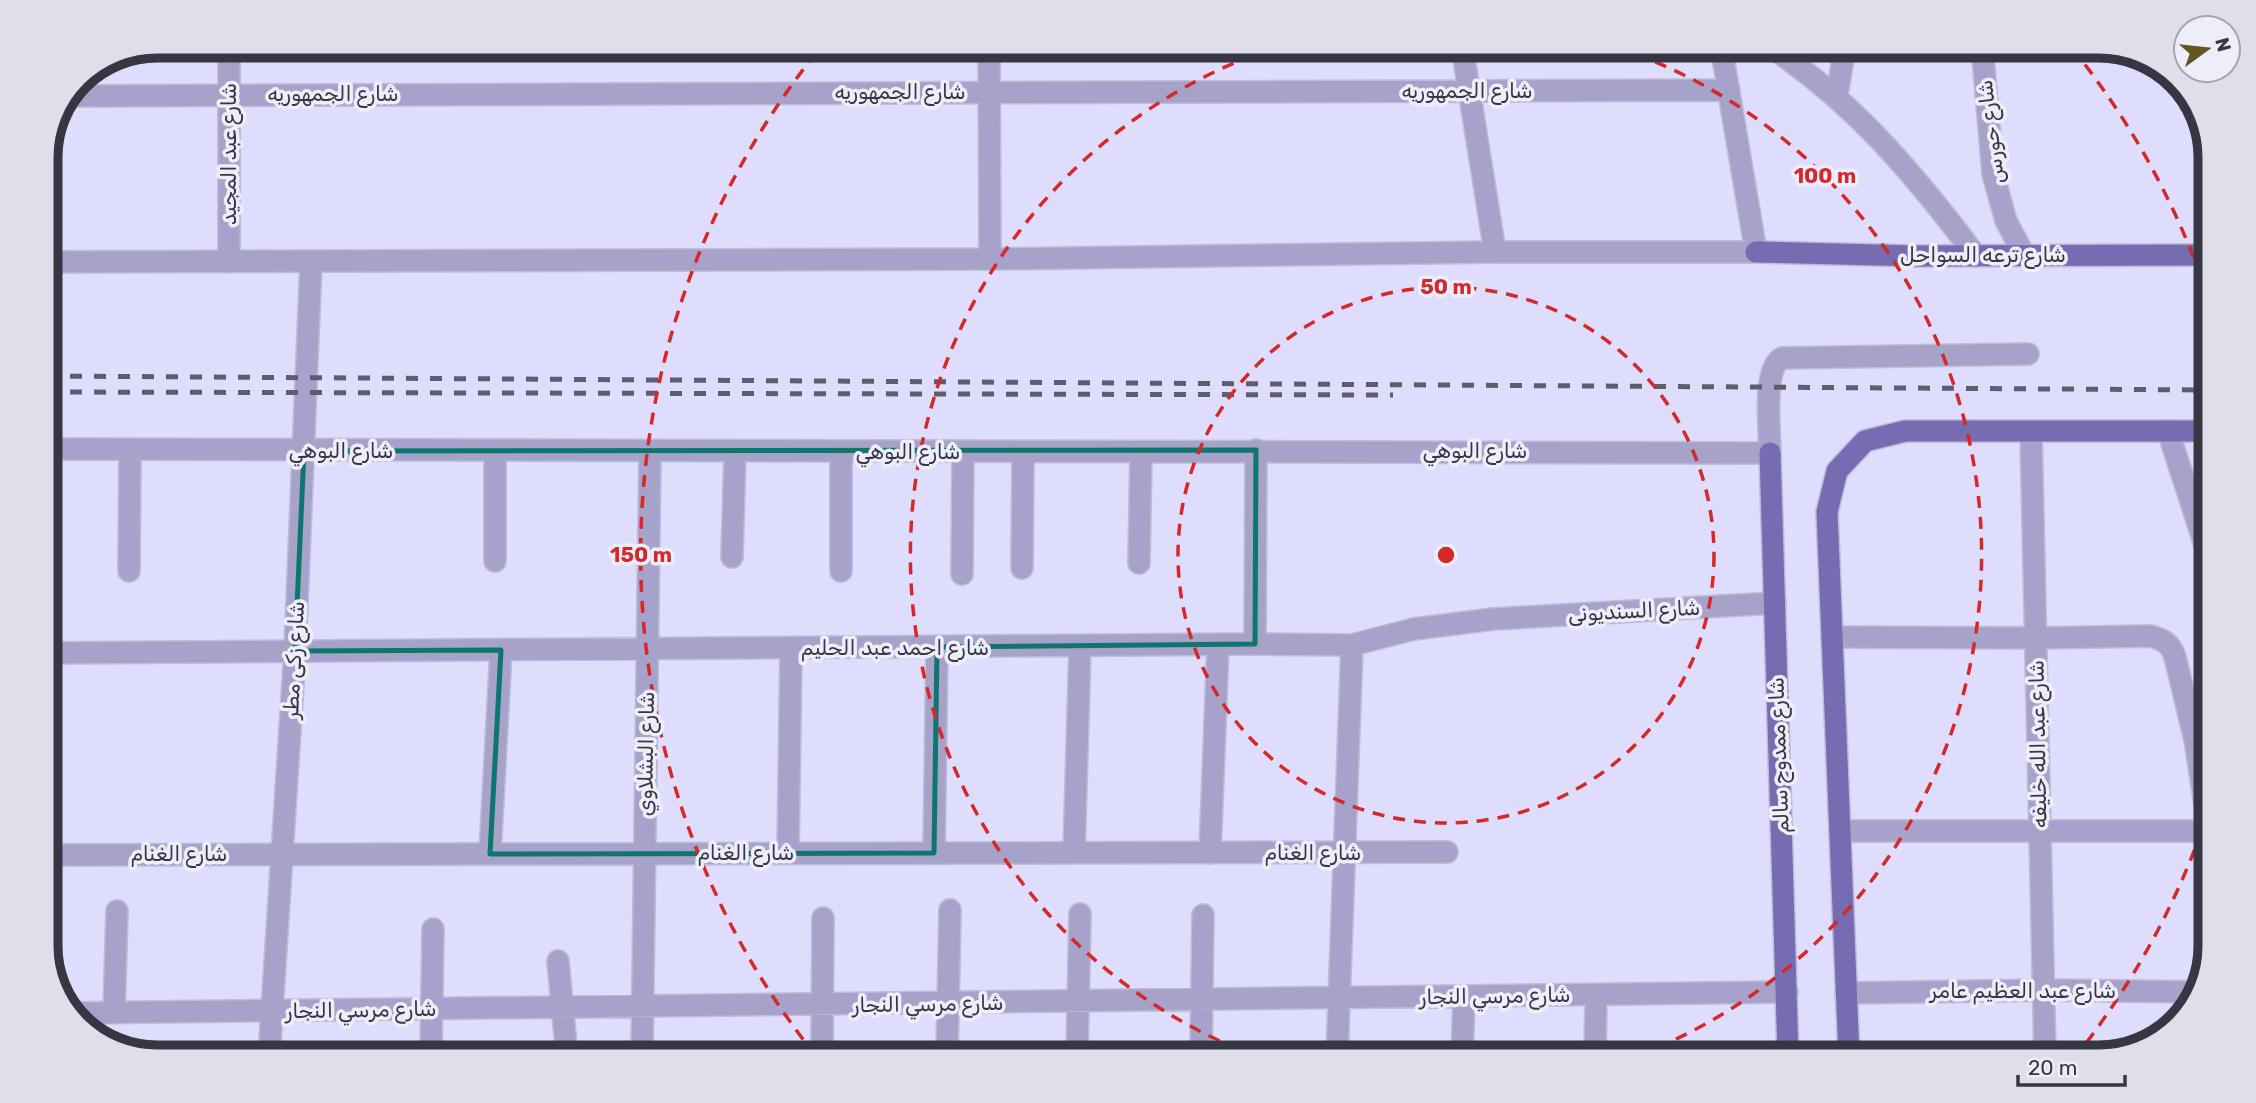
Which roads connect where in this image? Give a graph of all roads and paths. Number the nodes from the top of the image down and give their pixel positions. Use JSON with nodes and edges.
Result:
{"nodes":[{"id":1,"x":229,"y":58,"type":"edge"},
{"id":2,"x":989,"y":58,"type":"edge"},
{"id":3,"x":1463,"y":58,"type":"edge"},
{"id":4,"x":1723,"y":58,"type":"edge"},
{"id":5,"x":1785,"y":58,"type":"edge"},
{"id":6,"x":1843,"y":58,"type":"edge"},
{"id":7,"x":1983,"y":58,"type":"edge"},
{"id":8,"x":1729,"y":90,"type":"junction"},
{"id":9,"x":1468,"y":91,"type":"junction"},
{"id":10,"x":989,"y":92,"type":"junction"},
{"id":11,"x":230,"y":94,"type":"junction"},
{"id":12,"x":1835,"y":95,"type":"junction"},
{"id":13,"x":79,"y":96,"type":"edge"},
{"id":14,"x":1494,"y":252,"type":"junction"},
{"id":15,"x":1756,"y":252,"type":"junction"},
{"id":16,"x":2198,"y":255,"type":"edge"},
{"id":17,"x":1976,"y":256,"type":"junction"},
{"id":18,"x":2024,"y":256,"type":"junction"},
{"id":19,"x":990,"y":259,"type":"junction"},
{"id":20,"x":58,"y":262,"type":"edge"},
{"id":21,"x":229,"y":262,"type":"junction"},
{"id":22,"x":311,"y":262,"type":"junction"},
{"id":23,"x":2028,"y":354,"type":"dead end"},
{"id":24,"x":2168,"y":431,"type":"junction"},
{"id":25,"x":2198,"y":431,"type":"edge"},
{"id":26,"x":2031,"y":432,"type":"junction"},
{"id":27,"x":58,"y":449,"type":"edge"},
{"id":28,"x":130,"y":450,"type":"junction"},
{"id":29,"x":1256,"y":450,"type":"junction"},
{"id":30,"x":304,"y":451,"type":"junction"},
{"id":31,"x":495,"y":451,"type":"junction"},
{"id":32,"x":650,"y":452,"type":"junction"},
{"id":33,"x":735,"y":452,"type":"junction"},
{"id":34,"x":841,"y":452,"type":"junction"},
{"id":35,"x":963,"y":452,"type":"junction"},
{"id":36,"x":1023,"y":452,"type":"junction"},
{"id":37,"x":1141,"y":452,"type":"junction"},
{"id":38,"x":1770,"y":453,"type":"junction"},
{"id":39,"x":2198,"y":524,"type":"edge"},
{"id":40,"x":732,"y":557,"type":"dead end"},
{"id":41,"x":495,"y":561,"type":"dead end"},
{"id":42,"x":1139,"y":563,"type":"dead end"},
{"id":43,"x":1022,"y":568,"type":"dead end"},
{"id":44,"x":129,"y":571,"type":"dead end"},
{"id":45,"x":841,"y":571,"type":"dead end"},
{"id":46,"x":962,"y":574,"type":"dead end"},
{"id":47,"x":1774,"y":603,"type":"junction"},
{"id":48,"x":1493,"y":619,"type":"joint"},
{"id":49,"x":1832,"y":637,"type":"junction"},
{"id":50,"x":2036,"y":638,"type":"junction"},
{"id":51,"x":1255,"y":644,"type":"junction"},
{"id":52,"x":1218,"y":645,"type":"junction"},
{"id":53,"x":1352,"y":645,"type":"junction"},
{"id":54,"x":937,"y":647,"type":"junction"},
{"id":55,"x":1080,"y":647,"type":"junction"},
{"id":56,"x":791,"y":648,"type":"junction"},
{"id":57,"x":501,"y":650,"type":"junction"},
{"id":58,"x":648,"y":650,"type":"junction"},
{"id":59,"x":295,"y":651,"type":"junction"},
{"id":60,"x":58,"y":653,"type":"edge"},
{"id":61,"x":2198,"y":754,"type":"edge"},
{"id":62,"x":1840,"y":831,"type":"junction"},
{"id":63,"x":2198,"y":831,"type":"edge"},
{"id":64,"x":2040,"y":832,"type":"junction"},
{"id":65,"x":1345,"y":852,"type":"junction"},
{"id":66,"x":1447,"y":852,"type":"dead end"},
{"id":67,"x":788,"y":853,"type":"junction"},
{"id":68,"x":934,"y":853,"type":"junction"},
{"id":69,"x":1074,"y":853,"type":"junction"},
{"id":70,"x":1210,"y":853,"type":"junction"},
{"id":71,"x":282,"y":854,"type":"junction"},
{"id":72,"x":491,"y":854,"type":"junction"},
{"id":73,"x":645,"y":854,"type":"junction"},
{"id":74,"x":58,"y":855,"type":"edge"},
{"id":75,"x":950,"y":910,"type":"dead end"},
{"id":76,"x":117,"y":911,"type":"dead end"},
{"id":77,"x":1080,"y":914,"type":"dead end"},
{"id":78,"x":1203,"y":915,"type":"dead end"},
{"id":79,"x":823,"y":918,"type":"dead end"},
{"id":80,"x":433,"y":929,"type":"dead end"},
{"id":81,"x":558,"y":961,"type":"dead end"},
{"id":82,"x":2044,"y":990,"type":"junction"},
{"id":83,"x":1787,"y":992,"type":"junction"},
{"id":84,"x":2187,"y":992,"type":"edge"},
{"id":85,"x":1846,"y":993,"type":"junction"},
{"id":86,"x":1596,"y":995,"type":"junction"},
{"id":87,"x":1464,"y":996,"type":"junction"},
{"id":88,"x":1339,"y":998,"type":"junction"},
{"id":89,"x":1202,"y":1000,"type":"junction"},
{"id":90,"x":1078,"y":1002,"type":"junction"},
{"id":91,"x":948,"y":1003,"type":"junction"},
{"id":92,"x":822,"y":1005,"type":"junction"},
{"id":93,"x":643,"y":1007,"type":"junction"},
{"id":94,"x":563,"y":1008,"type":"junction"},
{"id":95,"x":431,"y":1010,"type":"junction"},
{"id":96,"x":272,"y":1011,"type":"junction"},
{"id":97,"x":83,"y":1013,"type":"edge"},
{"id":98,"x":114,"y":1013,"type":"junction"},
{"id":99,"x":270,"y":1045,"type":"edge"},
{"id":100,"x":431,"y":1045,"type":"edge"},
{"id":101,"x":566,"y":1045,"type":"edge"},
{"id":102,"x":642,"y":1045,"type":"edge"},
{"id":103,"x":822,"y":1045,"type":"edge"},
{"id":104,"x":947,"y":1045,"type":"edge"},
{"id":105,"x":1077,"y":1045,"type":"edge"},
{"id":106,"x":1201,"y":1045,"type":"edge"},
{"id":107,"x":1337,"y":1045,"type":"edge"},
{"id":108,"x":1462,"y":1045,"type":"edge"},
{"id":109,"x":1595,"y":1045,"type":"edge"},
{"id":110,"x":1788,"y":1045,"type":"edge"},
{"id":111,"x":1848,"y":1045,"type":"edge"},
{"id":112,"x":2045,"y":1045,"type":"edge"}],
"edges":[{"from":1,"to":11,"type":"street","name":"شارع عبد المجيد"},
{"from":2,"to":10,"type":"street"},
{"from":3,"to":9,"type":"street"},
{"from":4,"to":8,"type":"street"},
{"from":5,"to":12,"type":"street"},
{"from":6,"to":12,"type":"street"},
{"from":7,"to":18,"type":"street","name":"شارع حورس"},
{"from":8,"to":9,"type":"street","name":"شارع الجمهوريه"},
{"from":8,"to":15,"type":"street"},
{"from":9,"to":10,"type":"street","name":"شارع الجمهوريه"},
{"from":9,"to":14,"type":"street"},
{"from":10,"to":11,"type":"street","name":"شارع الجمهوريه"},
{"from":10,"to":19,"type":"street"},
{"from":11,"to":13,"type":"street","name":"شارع الجمهوريه"},
{"from":11,"to":21,"type":"street","name":"شارع عبد المجيد"},
{"from":12,"to":17,"type":"street"},
{"from":14,"to":15,"type":"street"},
{"from":14,"to":19,"type":"street"},
{"from":15,"to":17,"type":"main road","name":"شارع ترعه السواحل"},
{"from":16,"to":18,"type":"main road","name":"شارع ترعه السواحل"},
{"from":17,"to":18,"type":"main road","name":"شارع ترعه السواحل"},
{"from":19,"to":22,"type":"street"},
{"from":20,"to":21,"type":"street"},
{"from":21,"to":22,"type":"street"},
{"from":22,"to":30,"type":"street","name":"شارع زكى مطر"},
{"from":23,"to":38,"type":"street"},
{"from":24,"to":25,"type":"main road"},
{"from":24,"to":26,"type":"main road"},
{"from":24,"to":39,"type":"street"},
{"from":26,"to":49,"type":"main road"},
{"from":26,"to":50,"type":"street","name":"شارع عبد الله خليفه"},
{"from":27,"to":28,"type":"street","name":"شارع البوهي"},
{"from":28,"to":30,"type":"street","name":"شارع البوهي"},
{"from":28,"to":44,"type":"street"},
{"from":29,"to":37,"type":"street","name":"شارع البوهي"},
{"from":29,"to":38,"type":"street","name":"شارع البوهي"},
{"from":29,"to":51,"type":"street"},
{"from":30,"to":31,"type":"street","name":"شارع البوهي"},
{"from":30,"to":59,"type":"street","name":"شارع زكى مطر"},
{"from":31,"to":32,"type":"street","name":"شارع البوهي"},
{"from":31,"to":41,"type":"street"},
{"from":32,"to":33,"type":"street","name":"شارع البوهي"},
{"from":32,"to":58,"type":"street","name":"شارع البشلاوي"},
{"from":33,"to":34,"type":"street","name":"شارع البوهي"},
{"from":33,"to":40,"type":"street"},
{"from":34,"to":35,"type":"street","name":"شارع البوهي"},
{"from":34,"to":45,"type":"street"},
{"from":35,"to":36,"type":"street","name":"شارع البوهي"},
{"from":35,"to":46,"type":"street"},
{"from":36,"to":37,"type":"street","name":"شارع البوهي"},
{"from":36,"to":43,"type":"street"},
{"from":37,"to":42,"type":"street"},
{"from":38,"to":47,"type":"main road","name":"شارع ممدوح سالم"},
{"from":47,"to":48,"type":"street","name":"شارع السنديونى"},
{"from":47,"to":83,"type":"main road","name":"شارع ممدوح سالم"},
{"from":48,"to":53,"type":"street","name":"شارع احمد عبد الحليم"},
{"from":49,"to":50,"type":"street"},
{"from":49,"to":62,"type":"main road"},
{"from":50,"to":61,"type":"street"},
{"from":50,"to":64,"type":"street","name":"شارع عبد الله خليفه"},
{"from":51,"to":52,"type":"street","name":"شارع احمد عبد الحليم"},
{"from":51,"to":53,"type":"street","name":"شارع احمد عبد الحليم"},
{"from":52,"to":55,"type":"street","name":"شارع احمد عبد الحليم"},
{"from":52,"to":70,"type":"street"},
{"from":53,"to":65,"type":"street"},
{"from":54,"to":55,"type":"street","name":"شارع احمد عبد الحليم"},
{"from":54,"to":56,"type":"street","name":"شارع احمد عبد الحليم"},
{"from":54,"to":68,"type":"street"},
{"from":55,"to":69,"type":"street"},
{"from":56,"to":58,"type":"street","name":"شارع احمد عبد الحليم"},
{"from":56,"to":67,"type":"street"},
{"from":57,"to":58,"type":"street","name":"شارع احمد عبد الحليم"},
{"from":57,"to":59,"type":"street","name":"شارع احمد عبد الحليم"},
{"from":57,"to":72,"type":"street"},
{"from":58,"to":73,"type":"street","name":"شارع البشلاوي"},
{"from":59,"to":60,"type":"street","name":"شارع احمد عبد الحليم"},
{"from":59,"to":71,"type":"street","name":"شارع زكى مطر"},
{"from":62,"to":64,"type":"street"},
{"from":62,"to":85,"type":"main road"},
{"from":63,"to":64,"type":"street"},
{"from":64,"to":82,"type":"street","name":"شارع عبد الله خليفه"},
{"from":65,"to":66,"type":"street","name":"شارع الغنام"},
{"from":65,"to":70,"type":"street","name":"شارع الغنام"},
{"from":65,"to":88,"type":"street"},
{"from":67,"to":68,"type":"street","name":"شارع الغنام"},
{"from":67,"to":73,"type":"street","name":"شارع الغنام"},
{"from":68,"to":69,"type":"street","name":"شارع الغنام"},
{"from":69,"to":70,"type":"street","name":"شارع الغنام"},
{"from":71,"to":72,"type":"street","name":"شارع الغنام"},
{"from":71,"to":74,"type":"street","name":"شارع الغنام"},
{"from":71,"to":96,"type":"street","name":"شارع زكى مطر"},
{"from":72,"to":73,"type":"street","name":"شارع الغنام"},
{"from":73,"to":93,"type":"street","name":"شارع البشلاوي"},
{"from":75,"to":91,"type":"street"},
{"from":76,"to":98,"type":"street"},
{"from":77,"to":90,"type":"street"},
{"from":78,"to":89,"type":"street"},
{"from":79,"to":92,"type":"street"},
{"from":80,"to":95,"type":"street"},
{"from":81,"to":94,"type":"street"},
{"from":82,"to":84,"type":"street","name":"شارع عبد العظيم عامر"},
{"from":82,"to":85,"type":"street","name":"شارع عبد العظيم عامر"},
{"from":82,"to":112,"type":"street","name":"شارع عبد الله خليفه"},
{"from":83,"to":86,"type":"street","name":"شارع مرسي النجار"},
{"from":83,"to":110,"type":"main road","name":"شارع ممدوح سالم"},
{"from":85,"to":111,"type":"main road"},
{"from":86,"to":87,"type":"street","name":"شارع مرسي النجار"},
{"from":86,"to":109,"type":"street"},
{"from":87,"to":88,"type":"street","name":"شارع مرسي النجار"},
{"from":87,"to":108,"type":"street"},
{"from":88,"to":89,"type":"street","name":"شارع مرسي النجار"},
{"from":88,"to":107,"type":"street"},
{"from":89,"to":90,"type":"street","name":"شارع مرسي النجار"},
{"from":89,"to":106,"type":"street"},
{"from":90,"to":91,"type":"street","name":"شارع مرسي النجار"},
{"from":90,"to":105,"type":"street"},
{"from":91,"to":92,"type":"street","name":"شارع مرسي النجار"},
{"from":91,"to":104,"type":"street"},
{"from":92,"to":93,"type":"street","name":"شارع مرسي النجار"},
{"from":92,"to":103,"type":"street"},
{"from":93,"to":94,"type":"street","name":"شارع مرسي النجار"},
{"from":93,"to":102,"type":"street","name":"شارع البشلاوي"},
{"from":94,"to":95,"type":"street","name":"شارع مرسي النجار"},
{"from":94,"to":101,"type":"street"},
{"from":95,"to":96,"type":"street","name":"شارع مرسي النجار"},
{"from":95,"to":100,"type":"street"},
{"from":96,"to":98,"type":"street","name":"شارع مرسي النجار"},
{"from":96,"to":99,"type":"street","name":"شارع زكى مطر"},
{"from":97,"to":98,"type":"street","name":"شارع مرسي النجار"}]}
